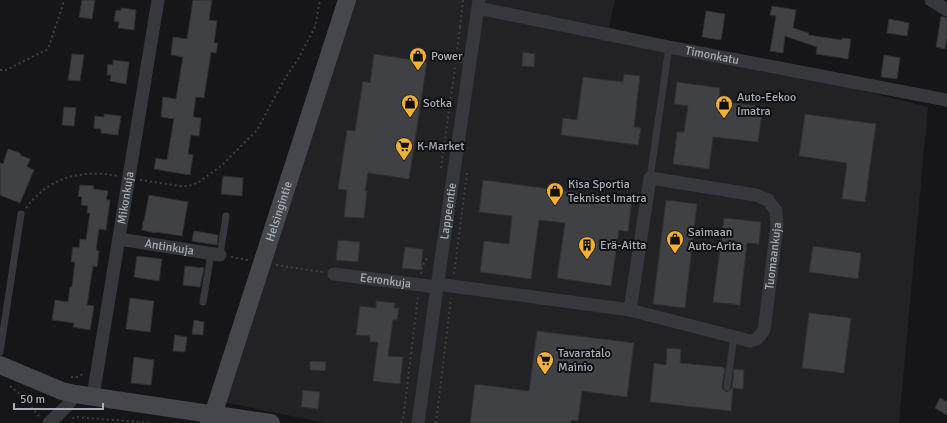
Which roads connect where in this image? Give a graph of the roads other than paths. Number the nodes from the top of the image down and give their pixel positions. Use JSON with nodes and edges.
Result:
{"nodes":[{"id":1,"x":158,"y":0,"type":"edge"},
{"id":2,"x":347,"y":0,"type":"edge"},
{"id":3,"x":931,"y":0,"type":"edge"},
{"id":4,"x":479,"y":4,"type":"edge"},
{"id":5,"x":947,"y":10,"type":"edge"},
{"id":6,"x":669,"y":47,"type":"junction"},
{"id":7,"x":445,"y":56,"type":"dead end"},
{"id":8,"x":470,"y":61,"type":"junction"},
{"id":9,"x":947,"y":100,"type":"edge"},
{"id":10,"x":650,"y":178,"type":"junction"},
{"id":11,"x":21,"y":214,"type":"road end"},
{"id":12,"x":226,"y":216,"type":"dead end"},
{"id":13,"x":119,"y":239,"type":"junction"},
{"id":14,"x":215,"y":254,"type":"junction"},
{"id":15,"x":334,"y":274,"type":"dead end"},
{"id":16,"x":437,"y":285,"type":"junction"},
{"id":17,"x":203,"y":302,"type":"dead end"},
{"id":18,"x":630,"y":310,"type":"junction"},
{"id":19,"x":734,"y":336,"type":"junction"},
{"id":20,"x":0,"y":352,"type":"edge"},
{"id":21,"x":0,"y":365,"type":"edge"},
{"id":22,"x":727,"y":387,"type":"dead end"},
{"id":23,"x":75,"y":394,"type":"junction"},
{"id":24,"x":93,"y":396,"type":"junction"},
{"id":25,"x":211,"y":419,"type":"edge"},
{"id":26,"x":45,"y":420,"type":"edge"},
{"id":27,"x":271,"y":423,"type":"edge"},
{"id":28,"x":418,"y":423,"type":"edge"}],
"edges":[{"from":1,"to":13,"type":"street","name":"Mikonkuja"},
{"from":2,"to":25,"type":"main road","name":"Helsingintie"},
{"from":3,"to":5,"type":"street"},
{"from":4,"to":6,"type":"street","name":"Timonkatu"},
{"from":4,"to":8,"type":"street","name":"Lappeentie"},
{"from":6,"to":9,"type":"street","name":"Timonkatu"},
{"from":6,"to":10,"type":"lane"},
{"from":7,"to":8,"type":"lane"},
{"from":8,"to":16,"type":"street","name":"Lappeentie"},
{"from":10,"to":18,"type":"street"},
{"from":10,"to":19,"type":"street","name":"Tuomaankuja"},
{"from":11,"to":20,"type":"lane"},
{"from":12,"to":14,"type":"lane"},
{"from":13,"to":14,"type":"street","name":"Antinkuja"},
{"from":13,"to":24,"type":"street","name":"Mikonkuja"},
{"from":14,"to":17,"type":"lane"},
{"from":15,"to":16,"type":"street","name":"Eeronkuja"},
{"from":16,"to":18,"type":"street","name":"Tuomaankuja"},
{"from":16,"to":28,"type":"street","name":"Lappeentie"},
{"from":18,"to":19,"type":"street","name":"Tuomaankuja"},
{"from":19,"to":22,"type":"lane"},
{"from":21,"to":23,"type":"main road"},
{"from":23,"to":24,"type":"main road"},
{"from":23,"to":26,"type":"street"},
{"from":24,"to":25,"type":"main road"},
{"from":25,"to":27,"type":"main road"}]}
